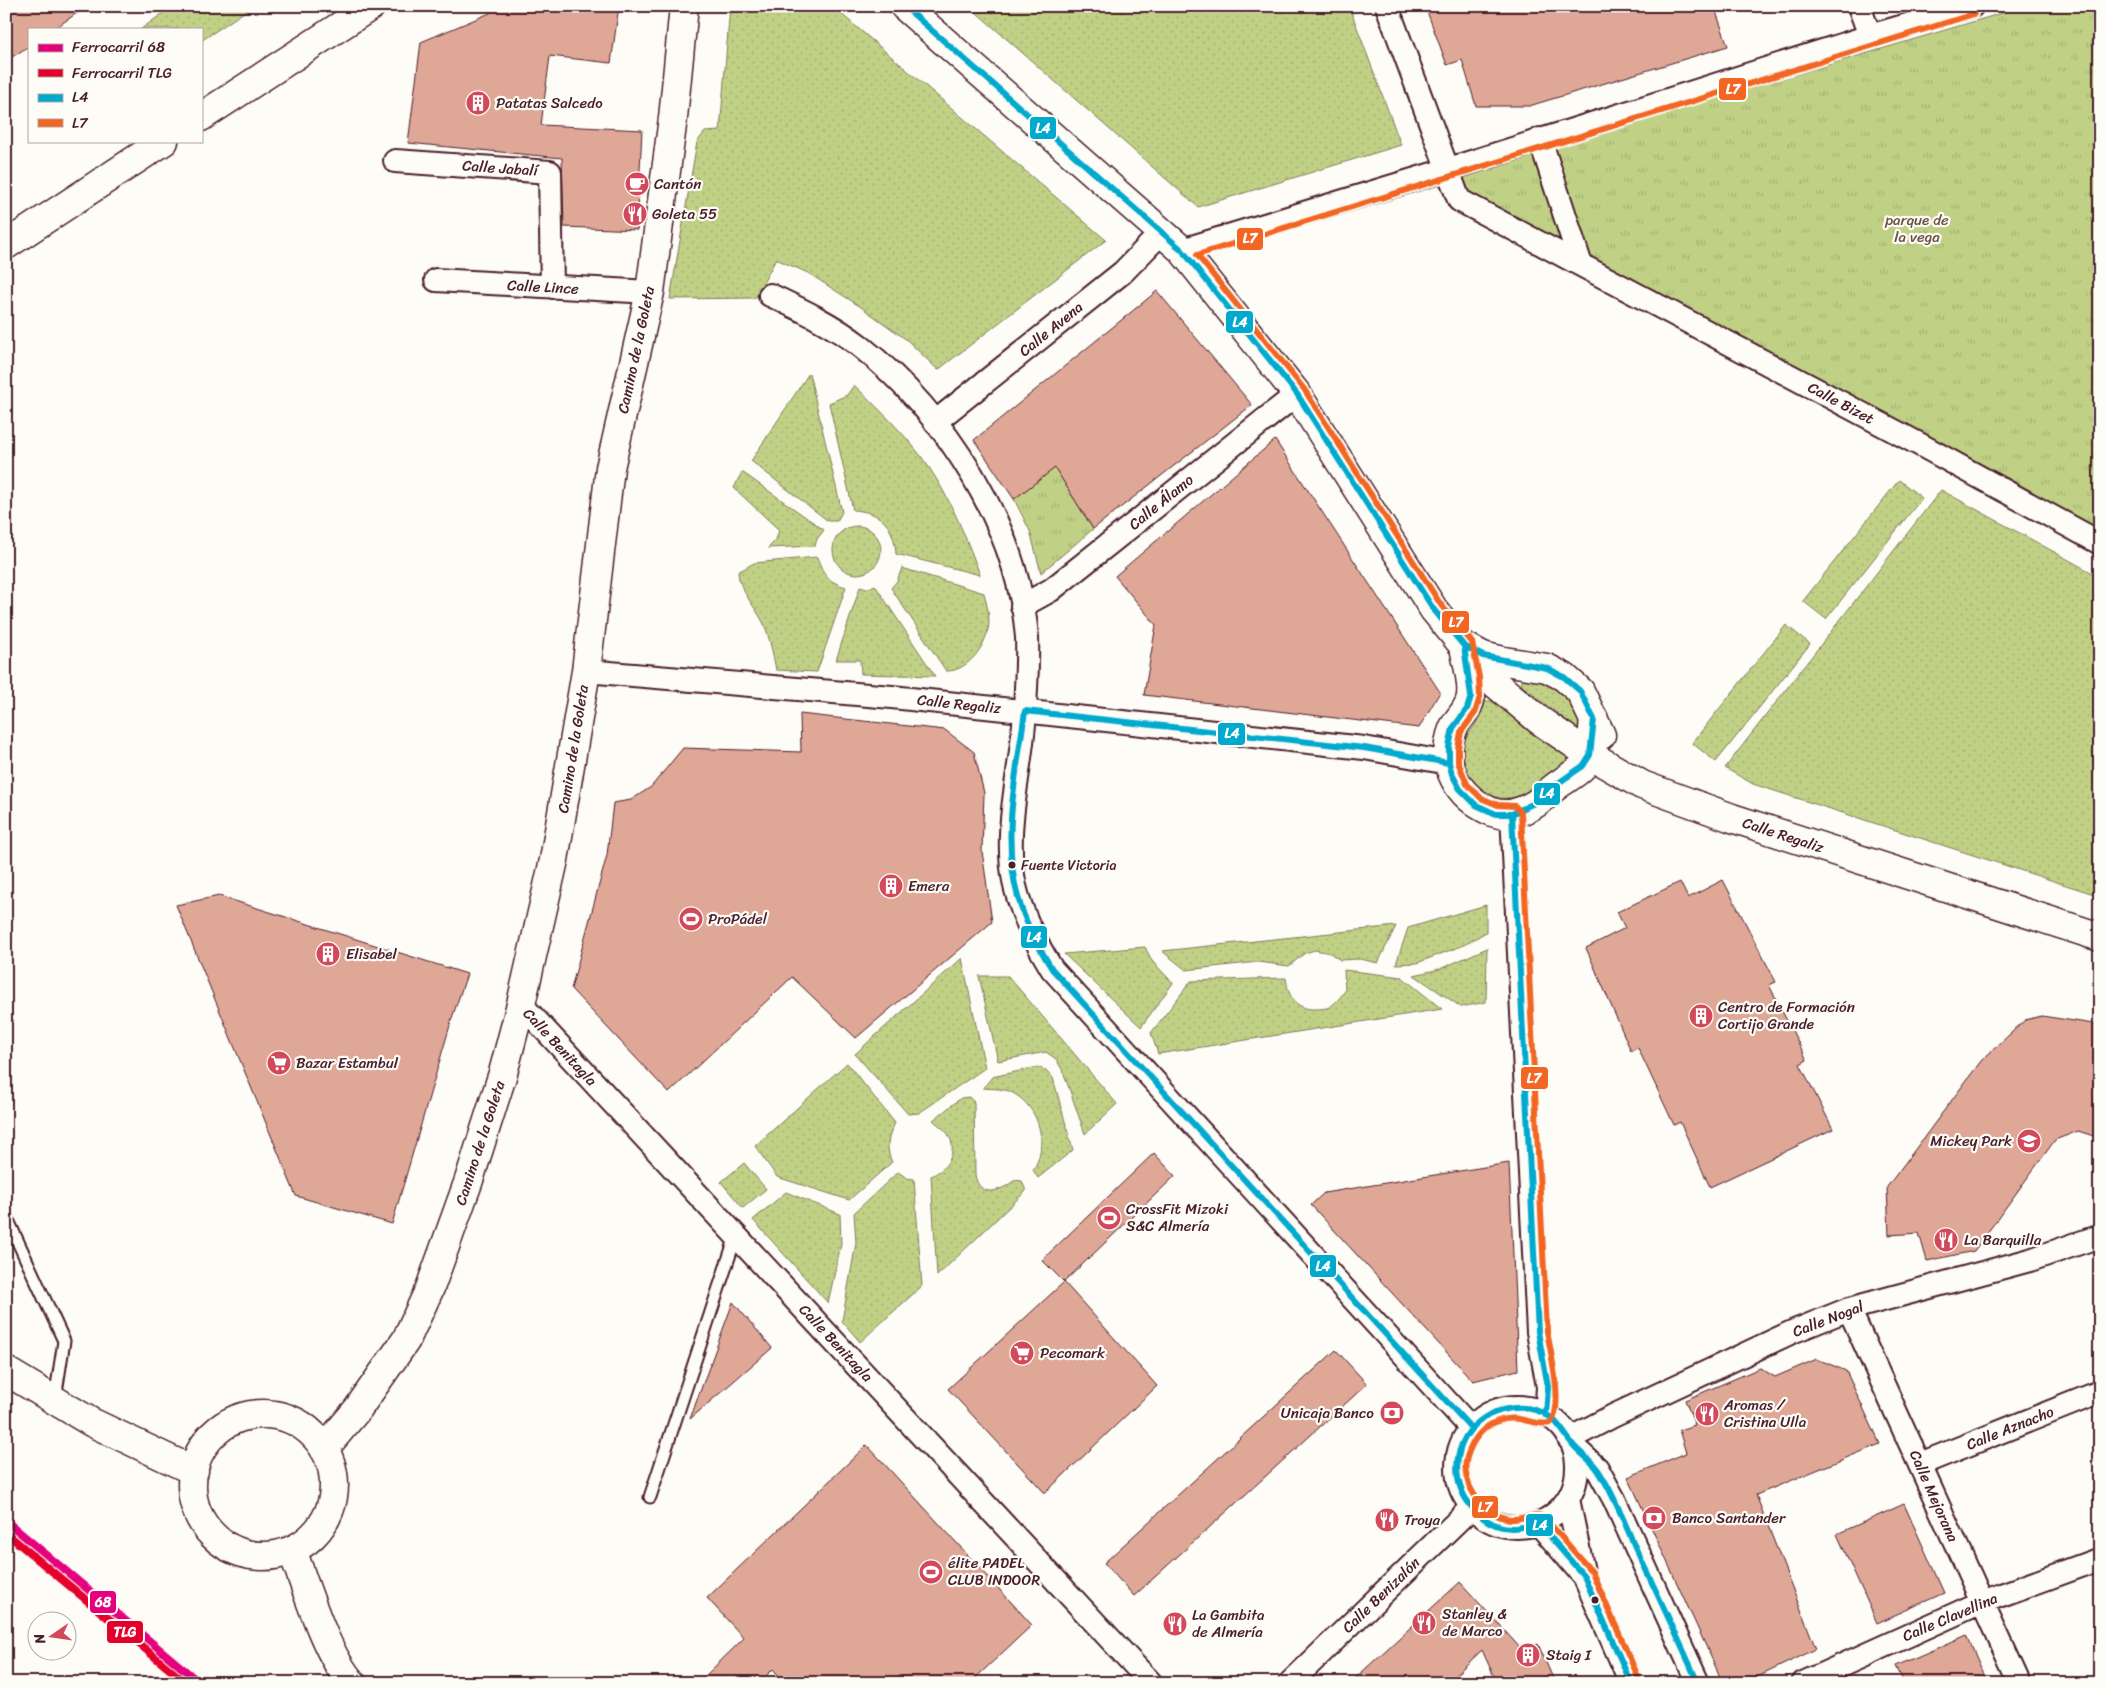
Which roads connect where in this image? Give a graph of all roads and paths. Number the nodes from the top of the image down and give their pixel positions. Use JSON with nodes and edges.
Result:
{"nodes":[{"id":1,"x":371,"y":6,"type":"edge"},
{"id":2,"x":684,"y":6,"type":"edge"},
{"id":3,"x":904,"y":6,"type":"edge"},
{"id":4,"x":1387,"y":6,"type":"edge"},
{"id":5,"x":1859,"y":6,"type":"edge"},
{"id":6,"x":1972,"y":6,"type":"edge"},
{"id":7,"x":1870,"y":36,"type":"junction"},
{"id":8,"x":202,"y":116,"type":"edge"},
{"id":9,"x":1540,"y":139,"type":"junction"},
{"id":10,"x":162,"y":142,"type":"edge"},
{"id":11,"x":394,"y":161,"type":"dead end"},
{"id":12,"x":1448,"y":169,"type":"junction"},
{"id":13,"x":1162,"y":232,"type":"junction"},
{"id":14,"x":6,"y":244,"type":"edge"},
{"id":15,"x":1182,"y":250,"type":"junction"},
{"id":16,"x":1581,"y":265,"type":"junction"},
{"id":17,"x":436,"y":280,"type":"dead end"},
{"id":18,"x":552,"y":288,"type":"junction"},
{"id":19,"x":650,"y":292,"type":"junction"},
{"id":20,"x":770,"y":295,"type":"dead end"},
{"id":21,"x":1297,"y":394,"type":"junction"},
{"id":22,"x":935,"y":422,"type":"junction"},
{"id":23,"x":2100,"y":544,"type":"edge"},
{"id":24,"x":1022,"y":606,"type":"junction"},
{"id":25,"x":1464,"y":646,"type":"junction"},
{"id":26,"x":1518,"y":664,"type":"junction"},
{"id":27,"x":586,"y":670,"type":"junction"},
{"id":28,"x":1492,"y":681,"type":"junction"},
{"id":29,"x":1468,"y":709,"type":"junction"},
{"id":30,"x":1025,"y":711,"type":"junction"},
{"id":31,"x":1594,"y":719,"type":"junction"},
{"id":32,"x":1590,"y":755,"type":"junction"},
{"id":33,"x":1449,"y":763,"type":"junction"},
{"id":34,"x":1622,"y":774,"type":"junction"},
{"id":35,"x":1570,"y":775,"type":"junction"},
{"id":36,"x":1512,"y":814,"type":"junction"},
{"id":37,"x":2100,"y":937,"type":"edge"},
{"id":38,"x":520,"y":1004,"type":"junction"},
{"id":39,"x":6,"y":1216,"type":"edge"},
{"id":40,"x":736,"y":1236,"type":"junction"},
{"id":41,"x":2098,"y":1240,"type":"edge"},
{"id":42,"x":1850,"y":1309,"type":"junction"},
{"id":43,"x":6,"y":1371,"type":"edge"},
{"id":44,"x":2100,"y":1392,"type":"edge"},
{"id":45,"x":55,"y":1401,"type":"junction"},
{"id":46,"x":1546,"y":1415,"type":"junction"},
{"id":47,"x":1471,"y":1428,"type":"junction"},
{"id":48,"x":1571,"y":1442,"type":"junction"},
{"id":49,"x":324,"y":1448,"type":"junction"},
{"id":50,"x":1920,"y":1464,"type":"junction"},
{"id":51,"x":194,"y":1472,"type":"junction"},
{"id":52,"x":650,"y":1497,"type":"dead end"},
{"id":53,"x":1568,"y":1499,"type":"junction"},
{"id":54,"x":1472,"y":1507,"type":"junction"},
{"id":55,"x":1539,"y":1524,"type":"junction"},
{"id":56,"x":292,"y":1550,"type":"junction"},
{"id":57,"x":2100,"y":1559,"type":"edge"},
{"id":58,"x":1584,"y":1576,"type":"junction"},
{"id":59,"x":1982,"y":1602,"type":"junction"},
{"id":60,"x":348,"y":1679,"type":"edge"},
{"id":61,"x":1151,"y":1683,"type":"edge"},
{"id":62,"x":1290,"y":1683,"type":"edge"},
{"id":63,"x":1631,"y":1683,"type":"edge"},
{"id":64,"x":1698,"y":1683,"type":"edge"},
{"id":65,"x":1803,"y":1683,"type":"edge"},
{"id":66,"x":2019,"y":1683,"type":"edge"}],
"edges":[{"from":1,"to":8,"type":"main road"},
{"from":2,"to":19,"type":"main road","name":"Camino de la Goleta"},
{"from":3,"to":13,"type":"main road","name":"Calle Regaliz"},
{"from":4,"to":12,"type":"street","name":"Calle Bizet"},
{"from":5,"to":7,"type":"street"},
{"from":6,"to":7,"type":"street"},
{"from":7,"to":9,"type":"street"},
{"from":9,"to":12,"type":"street"},
{"from":9,"to":16,"type":"street"},
{"from":10,"to":14,"type":"main road"},
{"from":11,"to":18,"type":"street","name":"Calle Jabalí"},
{"from":12,"to":15,"type":"street"},
{"from":12,"to":16,"type":"street","name":"Calle Bizet"},
{"from":13,"to":15,"type":"main road","name":"Calle Regaliz"},
{"from":13,"to":22,"type":"street","name":"Calle Avena"},
{"from":15,"to":21,"type":"main road","name":"Calle Regaliz"},
{"from":16,"to":23,"type":"street","name":"Calle Bizet"},
{"from":17,"to":18,"type":"street","name":"Calle Lince"},
{"from":18,"to":19,"type":"street","name":"Calle Lince"},
{"from":19,"to":27,"type":"main road","name":"Camino de la Goleta"},
{"from":20,"to":22,"type":"street"},
{"from":21,"to":24,"type":"street","name":"Calle Álamo"},
{"from":21,"to":25,"type":"main road","name":"Calle Regaliz"},
{"from":22,"to":24,"type":"street"},
{"from":24,"to":30,"type":"street"},
{"from":25,"to":26,"type":"main road"},
{"from":25,"to":28,"type":"main road","name":"Calle Regaliz"},
{"from":25,"to":29,"type":"main road"},
{"from":26,"to":28,"type":"main road"},
{"from":26,"to":31,"type":"main road"},
{"from":27,"to":30,"type":"street","name":"Calle Regaliz"},
{"from":27,"to":38,"type":"main road","name":"Camino de la Goleta"},
{"from":28,"to":29,"type":"main road"},
{"from":28,"to":32,"type":"main road","name":"Calle Regaliz"},
{"from":29,"to":33,"type":"main road"},
{"from":30,"to":33,"type":"street","name":"Calle Regaliz"},
{"from":30,"to":47,"type":"street"},
{"from":31,"to":32,"type":"main road"},
{"from":31,"to":34,"type":"main road"},
{"from":32,"to":34,"type":"main road","name":"Calle Regaliz"},
{"from":32,"to":35,"type":"main road"},
{"from":33,"to":36,"type":"main road"},
{"from":34,"to":35,"type":"main road"},
{"from":34,"to":37,"type":"main road","name":"Calle Regaliz"},
{"from":35,"to":36,"type":"main road"},
{"from":36,"to":46,"type":"street"},
{"from":38,"to":40,"type":"street","name":"Calle Benitagla"},
{"from":38,"to":49,"type":"main road","name":"Camino de la Goleta"},
{"from":39,"to":45,"type":"lane"},
{"from":40,"to":52,"type":"lane"},
{"from":40,"to":61,"type":"street","name":"Calle Benitagla"},
{"from":41,"to":42,"type":"street","name":"Calle Nogal"},
{"from":42,"to":48,"type":"street","name":"Calle Nogal"},
{"from":42,"to":50,"type":"street","name":"Calle Mejorana"},
{"from":43,"to":45,"type":"main road"},
{"from":44,"to":50,"type":"street","name":"Calle Aznacho"},
{"from":45,"to":51,"type":"main road"},
{"from":46,"to":47,"type":"street"},
{"from":46,"to":48,"type":"street"},
{"from":47,"to":54,"type":"street"},
{"from":48,"to":53,"type":"street"},
{"from":48,"to":64,"type":"street"},
{"from":49,"to":51,"type":"main road"},
{"from":49,"to":56,"type":"main road"},
{"from":50,"to":59,"type":"street","name":"Calle Mejorana"},
{"from":51,"to":56,"type":"main road"},
{"from":53,"to":55,"type":"street"},
{"from":53,"to":58,"type":"street"},
{"from":54,"to":55,"type":"street"},
{"from":54,"to":62,"type":"street","name":"Calle Benizalón"},
{"from":55,"to":58,"type":"street"},
{"from":56,"to":60,"type":"main road"},
{"from":57,"to":59,"type":"street","name":"Calle Clavellina"},
{"from":58,"to":63,"type":"street"},
{"from":59,"to":65,"type":"street","name":"Calle Clavellina"},
{"from":59,"to":66,"type":"street","name":"Calle Mejorana"}]}
